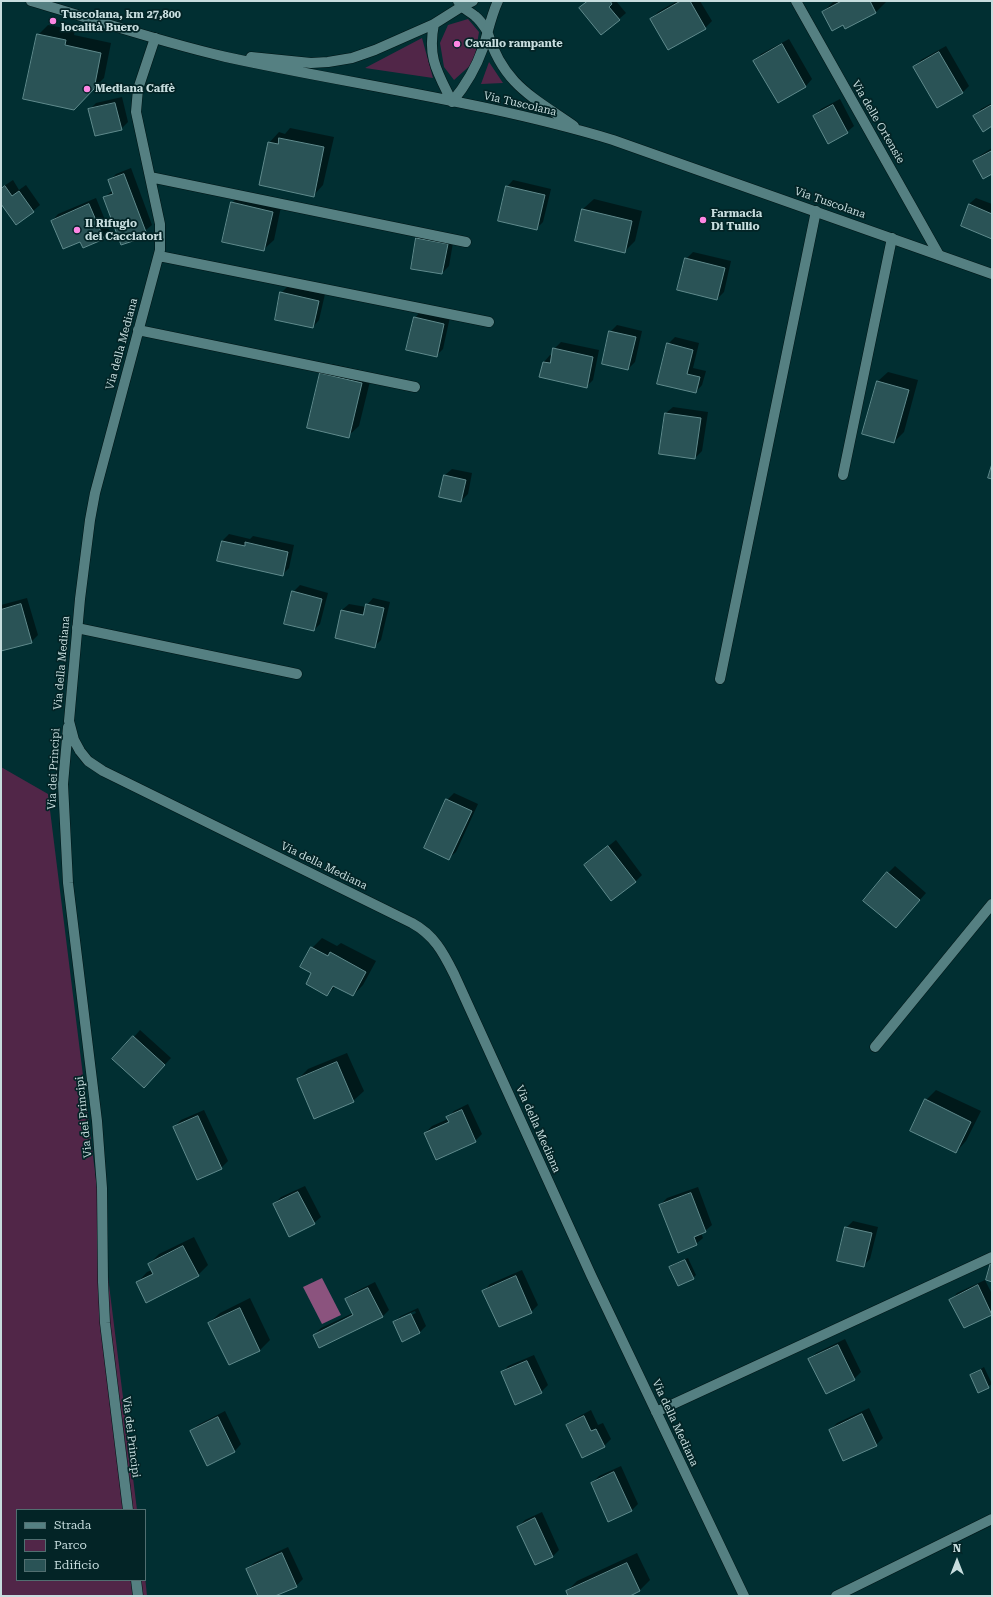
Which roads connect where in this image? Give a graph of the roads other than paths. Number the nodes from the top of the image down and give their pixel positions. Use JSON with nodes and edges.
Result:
{"nodes":[{"id":1,"x":31,"y":1,"type":"edge"},
{"id":2,"x":473,"y":1,"type":"edge"},
{"id":3,"x":498,"y":1,"type":"edge"},
{"id":4,"x":796,"y":1,"type":"edge"},
{"id":5,"x":459,"y":4,"type":"edge"},
{"id":6,"x":434,"y":24,"type":"junction"},
{"id":7,"x":487,"y":31,"type":"junction"},
{"id":8,"x":155,"y":38,"type":"junction"},
{"id":9,"x":213,"y":54,"type":"junction"},
{"id":10,"x":452,"y":102,"type":"junction"},
{"id":11,"x":580,"y":130,"type":"junction"},
{"id":12,"x":150,"y":177,"type":"junction"},
{"id":13,"x":816,"y":211,"type":"junction"},
{"id":14,"x":892,"y":238,"type":"junction"},
{"id":15,"x":466,"y":242,"type":"dead end"},
{"id":16,"x":940,"y":255,"type":"junction"},
{"id":17,"x":159,"y":256,"type":"junction"},
{"id":18,"x":992,"y":274,"type":"edge"},
{"id":19,"x":489,"y":322,"type":"dead end"},
{"id":20,"x":138,"y":330,"type":"junction"},
{"id":21,"x":415,"y":387,"type":"dead end"},
{"id":22,"x":842,"y":475,"type":"dead end"},
{"id":23,"x":77,"y":628,"type":"junction"},
{"id":24,"x":298,"y":674,"type":"dead end"},
{"id":25,"x":720,"y":679,"type":"dead end"},
{"id":26,"x":69,"y":721,"type":"junction"},
{"id":27,"x":992,"y":904,"type":"edge"},
{"id":28,"x":875,"y":1047,"type":"dead end"},
{"id":29,"x":992,"y":1257,"type":"edge"},
{"id":30,"x":656,"y":1412,"type":"junction"},
{"id":31,"x":128,"y":1509,"type":"edge"},
{"id":32,"x":992,"y":1519,"type":"edge"},
{"id":33,"x":136,"y":1581,"type":"edge"},
{"id":34,"x":138,"y":1596,"type":"edge"},
{"id":35,"x":744,"y":1596,"type":"edge"},
{"id":36,"x":836,"y":1596,"type":"edge"}],
"edges":[{"from":1,"to":8,"type":"street","name":"Via Tuscolana"},
{"from":2,"to":5,"type":"street"},
{"from":3,"to":7,"type":"street"},
{"from":4,"to":16,"type":"street","name":"Via delle Ortensie"},
{"from":5,"to":6,"type":"street"},
{"from":5,"to":7,"type":"street"},
{"from":6,"to":9,"type":"street"},
{"from":6,"to":10,"type":"street"},
{"from":7,"to":10,"type":"street"},
{"from":7,"to":11,"type":"street"},
{"from":8,"to":9,"type":"street","name":"Via Tuscolana"},
{"from":8,"to":12,"type":"street","name":"Via della Mediana"},
{"from":9,"to":10,"type":"street","name":"Via Tuscolana"},
{"from":10,"to":11,"type":"street","name":"Via Tuscolana"},
{"from":11,"to":13,"type":"street","name":"Via Tuscolana"},
{"from":12,"to":15,"type":"street"},
{"from":12,"to":17,"type":"street","name":"Via della Mediana"},
{"from":13,"to":14,"type":"street","name":"Via Tuscolana"},
{"from":13,"to":25,"type":"street"},
{"from":14,"to":16,"type":"street","name":"Via Tuscolana"},
{"from":14,"to":22,"type":"street"},
{"from":16,"to":18,"type":"street","name":"Via Tuscolana"},
{"from":17,"to":19,"type":"street"},
{"from":17,"to":20,"type":"street","name":"Via della Mediana"},
{"from":20,"to":21,"type":"street"},
{"from":20,"to":23,"type":"street","name":"Via della Mediana"},
{"from":23,"to":24,"type":"street"},
{"from":23,"to":26,"type":"street","name":"Via della Mediana"},
{"from":26,"to":30,"type":"street","name":"Via della Mediana"},
{"from":26,"to":31,"type":"street","name":"Via dei Principi"},
{"from":27,"to":28,"type":"street"},
{"from":29,"to":30,"type":"street"},
{"from":30,"to":35,"type":"street","name":"Via della Mediana"},
{"from":32,"to":36,"type":"street"},
{"from":33,"to":34,"type":"street"}]}
